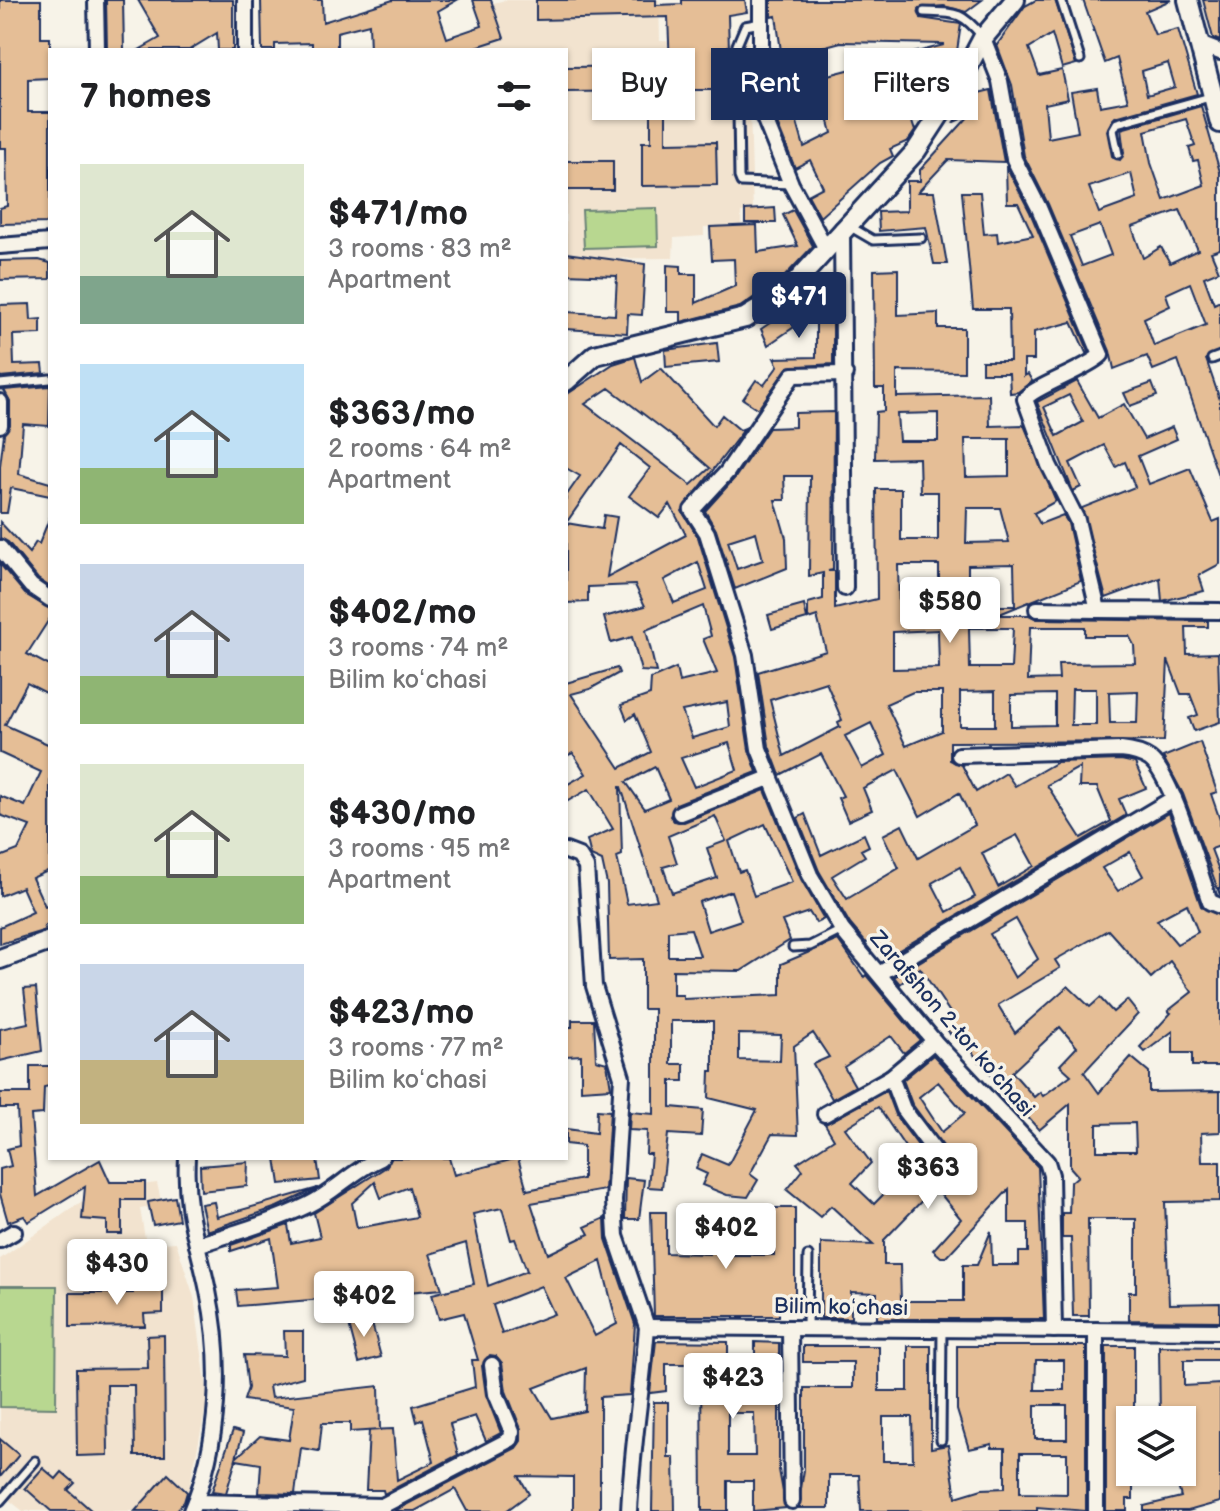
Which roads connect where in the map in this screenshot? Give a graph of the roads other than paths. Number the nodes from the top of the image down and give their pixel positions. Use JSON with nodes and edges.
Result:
{"nodes":[{"id":1,"x":96,"y":0,"type":"edge"},
{"id":2,"x":245,"y":0,"type":"edge"},
{"id":3,"x":761,"y":0,"type":"edge"},
{"id":4,"x":1015,"y":0,"type":"edge"},
{"id":5,"x":1061,"y":0,"type":"edge"},
{"id":6,"x":1188,"y":0,"type":"edge"},
{"id":7,"x":924,"y":12,"type":"dead end"},
{"id":8,"x":761,"y":23,"type":"junction"},
{"id":9,"x":983,"y":38,"type":"junction"},
{"id":10,"x":1197,"y":43,"type":"junction"},
{"id":11,"x":97,"y":48,"type":"edge"},
{"id":12,"x":245,"y":48,"type":"edge"},
{"id":13,"x":1220,"y":52,"type":"edge"},
{"id":14,"x":1080,"y":59,"type":"dead end"},
{"id":15,"x":1212,"y":96,"type":"junction"},
{"id":16,"x":1220,"y":123,"type":"edge"},
{"id":17,"x":1118,"y":154,"type":"dead end"},
{"id":18,"x":791,"y":184,"type":"junction"},
{"id":19,"x":844,"y":227,"type":"junction"},
{"id":20,"x":921,"y":238,"type":"dead end"},
{"id":21,"x":48,"y":242,"type":"edge"},
{"id":22,"x":0,"y":246,"type":"edge"},
{"id":23,"x":826,"y":249,"type":"junction"},
{"id":24,"x":845,"y":374,"type":"junction"},
{"id":25,"x":48,"y":379,"type":"edge"},
{"id":26,"x":568,"y":379,"type":"edge"},
{"id":27,"x":0,"y":384,"type":"edge"},
{"id":28,"x":0,"y":402,"type":"edge"},
{"id":29,"x":0,"y":425,"type":"edge"},
{"id":30,"x":0,"y":548,"type":"edge"},
{"id":31,"x":845,"y":588,"type":"dead end"},
{"id":32,"x":48,"y":598,"type":"edge"},
{"id":33,"x":1037,"y":609,"type":"dead end"},
{"id":34,"x":1098,"y":610,"type":"junction"},
{"id":35,"x":1220,"y":611,"type":"edge"},
{"id":36,"x":959,"y":755,"type":"dead end"},
{"id":37,"x":769,"y":778,"type":"junction"},
{"id":38,"x":1174,"y":798,"type":"junction"},
{"id":39,"x":680,"y":813,"type":"dead end"},
{"id":40,"x":568,"y":852,"type":"edge"},
{"id":41,"x":1220,"y":906,"type":"edge"},
{"id":42,"x":842,"y":930,"type":"junction"},
{"id":43,"x":48,"y":942,"type":"edge"},
{"id":44,"x":793,"y":947,"type":"dead end"},
{"id":45,"x":0,"y":959,"type":"edge"},
{"id":46,"x":879,"y":974,"type":"junction"},
{"id":47,"x":934,"y":1041,"type":"junction"},
{"id":48,"x":891,"y":1077,"type":"junction"},
{"id":49,"x":825,"y":1114,"type":"dead end"},
{"id":50,"x":187,"y":1160,"type":"edge"},
{"id":51,"x":376,"y":1160,"type":"edge"},
{"id":52,"x":955,"y":1178,"type":"dead end"},
{"id":53,"x":14,"y":1232,"type":"dead end"},
{"id":54,"x":0,"y":1240,"type":"edge"},
{"id":55,"x":197,"y":1245,"type":"junction"},
{"id":56,"x":808,"y":1256,"type":"dead end"},
{"id":57,"x":647,"y":1327,"type":"junction"},
{"id":58,"x":807,"y":1327,"type":"junction"},
{"id":59,"x":790,"y":1328,"type":"junction"},
{"id":60,"x":942,"y":1329,"type":"junction"},
{"id":61,"x":1054,"y":1330,"type":"junction"},
{"id":62,"x":1096,"y":1330,"type":"junction"},
{"id":63,"x":1220,"y":1331,"type":"edge"},
{"id":64,"x":492,"y":1365,"type":"dead end"},
{"id":65,"x":941,"y":1440,"type":"dead end"},
{"id":66,"x":35,"y":1461,"type":"dead end"},
{"id":67,"x":0,"y":1501,"type":"edge"},
{"id":68,"x":792,"y":1501,"type":"dead end"},
{"id":69,"x":193,"y":1506,"type":"edge"},
{"id":70,"x":629,"y":1511,"type":"edge"},
{"id":71,"x":1096,"y":1511,"type":"edge"}],
"edges":[{"from":1,"to":11,"type":"street"},
{"from":2,"to":12,"type":"street"},
{"from":3,"to":8,"type":"street"},
{"from":4,"to":9,"type":"street"},
{"from":5,"to":14,"type":"lane"},
{"from":6,"to":10,"type":"street"},
{"from":7,"to":9,"type":"lane"},
{"from":8,"to":18,"type":"street"},
{"from":8,"to":18,"type":"lane"},
{"from":9,"to":19,"type":"street"},
{"from":9,"to":34,"type":"street"},
{"from":10,"to":13,"type":"street"},
{"from":10,"to":15,"type":"street"},
{"from":15,"to":16,"type":"street"},
{"from":15,"to":17,"type":"lane"},
{"from":18,"to":23,"type":"street"},
{"from":19,"to":20,"type":"lane"},
{"from":19,"to":23,"type":"street"},
{"from":19,"to":24,"type":"street"},
{"from":21,"to":22,"type":"street"},
{"from":23,"to":26,"type":"street"},
{"from":24,"to":31,"type":"street"},
{"from":24,"to":37,"type":"street","name":"Zarafshon 2-tor koʼchasi"},
{"from":25,"to":27,"type":"lane"},
{"from":28,"to":29,"type":"street"},
{"from":30,"to":32,"type":"street"},
{"from":33,"to":34,"type":"street"},
{"from":34,"to":35,"type":"street"},
{"from":36,"to":38,"type":"street"},
{"from":37,"to":39,"type":"street"},
{"from":37,"to":42,"type":"street","name":"Zarafshon 2-tor koʼchasi"},
{"from":38,"to":41,"type":"street"},
{"from":38,"to":46,"type":"street"},
{"from":40,"to":57,"type":"street"},
{"from":42,"to":44,"type":"lane"},
{"from":42,"to":46,"type":"street","name":"Zarafshon 2-tor koʼchasi"},
{"from":43,"to":45,"type":"street"},
{"from":46,"to":47,"type":"street","name":"Zarafshon 2-tor koʼchasi"},
{"from":47,"to":48,"type":"street"},
{"from":47,"to":61,"type":"street","name":"Zarafshon 2-tor koʼchasi"},
{"from":48,"to":49,"type":"street"},
{"from":48,"to":52,"type":"street"},
{"from":50,"to":55,"type":"street"},
{"from":51,"to":55,"type":"street"},
{"from":53,"to":54,"type":"street"},
{"from":55,"to":69,"type":"street"},
{"from":56,"to":58,"type":"lane"},
{"from":57,"to":59,"type":"street","name":"Bilim koʻchasi"},
{"from":57,"to":70,"type":"street"},
{"from":58,"to":59,"type":"street","name":"Bilim koʻchasi"},
{"from":58,"to":60,"type":"street","name":"Bilim koʻchasi"},
{"from":59,"to":68,"type":"street"},
{"from":60,"to":61,"type":"street","name":"Bilim koʻchasi"},
{"from":60,"to":65,"type":"lane"},
{"from":61,"to":62,"type":"street","name":"Bilim koʻchasi"},
{"from":62,"to":63,"type":"street","name":"Bilim koʻchasi"},
{"from":62,"to":71,"type":"street"},
{"from":64,"to":69,"type":"street"},
{"from":66,"to":67,"type":"lane"}]}
